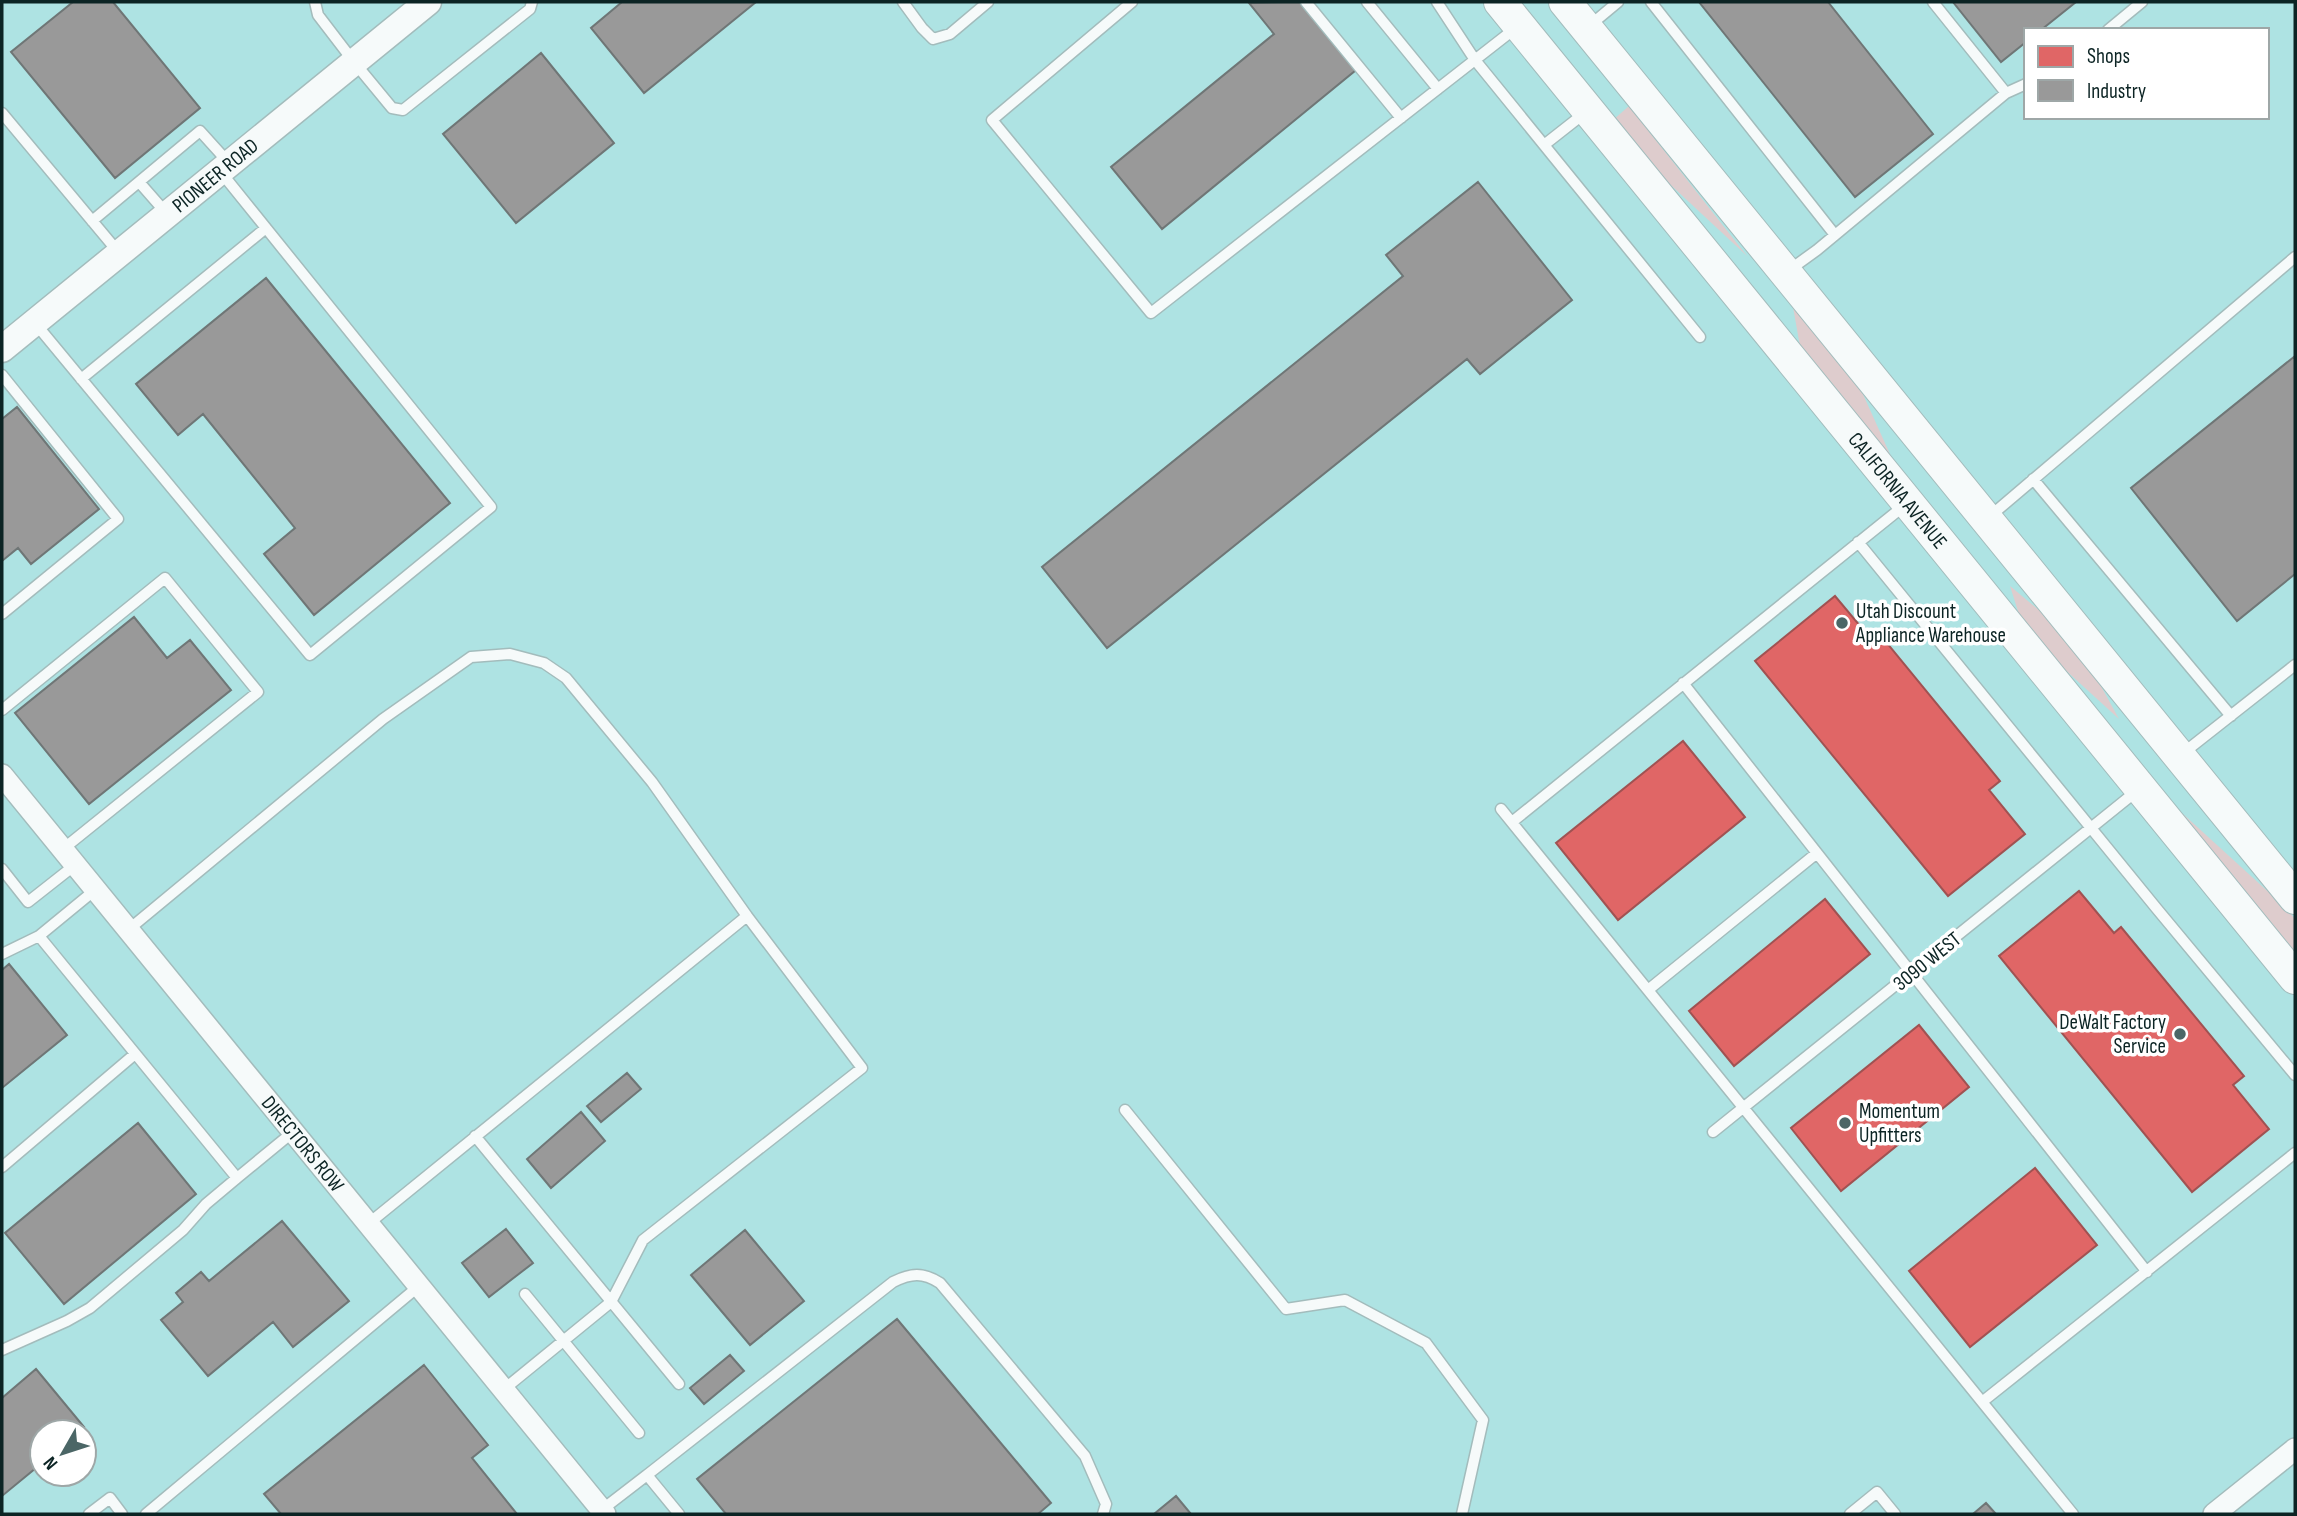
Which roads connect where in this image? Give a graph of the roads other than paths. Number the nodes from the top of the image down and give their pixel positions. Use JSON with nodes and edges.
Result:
{"nodes":[{"id":1,"x":315,"y":2,"type":"edge"},
{"id":2,"x":428,"y":2,"type":"edge"},
{"id":3,"x":532,"y":2,"type":"edge"},
{"id":4,"x":908,"y":2,"type":"edge"},
{"id":5,"x":988,"y":2,"type":"edge"},
{"id":6,"x":1132,"y":2,"type":"edge"},
{"id":7,"x":1306,"y":2,"type":"edge"},
{"id":8,"x":1367,"y":2,"type":"edge"},
{"id":9,"x":1437,"y":2,"type":"edge"},
{"id":10,"x":1565,"y":2,"type":"edge"},
{"id":11,"x":1618,"y":2,"type":"edge"},
{"id":12,"x":1651,"y":2,"type":"edge"},
{"id":13,"x":1933,"y":2,"type":"edge"},
{"id":14,"x":2142,"y":2,"type":"edge"},
{"id":15,"x":1510,"y":14,"type":"edge"},
{"id":16,"x":1587,"y":28,"type":"junction"},
{"id":17,"x":2110,"y":28,"type":"edge"},
{"id":18,"x":1475,"y":60,"type":"junction"},
{"id":19,"x":1548,"y":61,"type":"junction"},
{"id":20,"x":354,"y":62,"type":"junction"},
{"id":21,"x":2024,"y":85,"type":"edge"},
{"id":22,"x":1438,"y":89,"type":"junction"},
{"id":23,"x":2006,"y":93,"type":"junction"},
{"id":24,"x":1588,"y":110,"type":"junction"},
{"id":25,"x":2,"y":113,"type":"edge"},
{"id":26,"x":1401,"y":118,"type":"junction"},
{"id":27,"x":1544,"y":145,"type":"junction"},
{"id":28,"x":225,"y":167,"type":"junction"},
{"id":29,"x":139,"y":182,"type":"junction"},
{"id":30,"x":167,"y":214,"type":"junction"},
{"id":31,"x":92,"y":221,"type":"junction"},
{"id":32,"x":266,"y":228,"type":"junction"},
{"id":33,"x":1835,"y":235,"type":"junction"},
{"id":34,"x":119,"y":254,"type":"junction"},
{"id":35,"x":2295,"y":257,"type":"edge"},
{"id":36,"x":1785,"y":272,"type":"junction"},
{"id":37,"x":1746,"y":304,"type":"junction"},
{"id":38,"x":34,"y":322,"type":"junction"},
{"id":39,"x":1700,"y":337,"type":"dead end"},
{"id":40,"x":2,"y":349,"type":"edge"},
{"id":41,"x":2,"y":375,"type":"edge"},
{"id":42,"x":81,"y":379,"type":"junction"},
{"id":43,"x":2034,"y":478,"type":"junction"},
{"id":44,"x":1908,"y":503,"type":"junction"},
{"id":45,"x":1978,"y":508,"type":"junction"},
{"id":46,"x":1930,"y":530,"type":"junction"},
{"id":47,"x":1858,"y":542,"type":"junction"},
{"id":48,"x":2,"y":614,"type":"edge"},
{"id":49,"x":2295,"y":665,"type":"edge"},
{"id":50,"x":1683,"y":683,"type":"junction"},
{"id":51,"x":2,"y":710,"type":"edge"},
{"id":52,"x":2231,"y":716,"type":"junction"},
{"id":53,"x":2179,"y":756,"type":"junction"},
{"id":54,"x":2,"y":775,"type":"edge"},
{"id":55,"x":2140,"y":788,"type":"junction"},
{"id":56,"x":1501,"y":809,"type":"dead end"},
{"id":57,"x":1512,"y":822,"type":"junction"},
{"id":58,"x":2090,"y":828,"type":"junction"},
{"id":59,"x":1817,"y":853,"type":"junction"},
{"id":60,"x":69,"y":857,"type":"junction"},
{"id":61,"x":2,"y":869,"type":"edge"},
{"id":62,"x":95,"y":890,"type":"junction"},
{"id":63,"x":2295,"y":898,"type":"edge"},
{"id":64,"x":747,"y":916,"type":"junction"},
{"id":65,"x":128,"y":930,"type":"junction"},
{"id":66,"x":39,"y":936,"type":"junction"},
{"id":67,"x":2,"y":954,"type":"edge"},
{"id":68,"x":1912,"y":973,"type":"junction"},
{"id":69,"x":2295,"y":978,"type":"edge"},
{"id":70,"x":1648,"y":990,"type":"junction"},
{"id":71,"x":135,"y":1054,"type":"junction"},
{"id":72,"x":2295,"y":1075,"type":"edge"},
{"id":73,"x":1744,"y":1109,"type":"junction"},
{"id":74,"x":1125,"y":1110,"type":"dead end"},
{"id":75,"x":293,"y":1132,"type":"junction"},
{"id":76,"x":1713,"y":1132,"type":"dead end"},
{"id":77,"x":475,"y":1136,"type":"junction"},
{"id":78,"x":2295,"y":1153,"type":"edge"},
{"id":79,"x":2,"y":1167,"type":"edge"},
{"id":80,"x":237,"y":1178,"type":"junction"},
{"id":81,"x":368,"y":1224,"type":"junction"},
{"id":82,"x":2147,"y":1272,"type":"junction"},
{"id":83,"x":419,"y":1286,"type":"junction"},
{"id":84,"x":525,"y":1294,"type":"dead end"},
{"id":85,"x":611,"y":1302,"type":"junction"},
{"id":86,"x":564,"y":1340,"type":"junction"},
{"id":87,"x":2,"y":1350,"type":"edge"},
{"id":88,"x":679,"y":1384,"type":"dead end"},
{"id":89,"x":503,"y":1390,"type":"junction"},
{"id":90,"x":1982,"y":1402,"type":"junction"},
{"id":91,"x":639,"y":1433,"type":"dead end"},
{"id":92,"x":2295,"y":1449,"type":"edge"},
{"id":93,"x":647,"y":1475,"type":"junction"},
{"id":94,"x":601,"y":1513,"type":"edge"},
{"id":95,"x":89,"y":1514,"type":"edge"},
{"id":96,"x":122,"y":1514,"type":"edge"},
{"id":97,"x":146,"y":1514,"type":"edge"},
{"id":98,"x":679,"y":1514,"type":"edge"},
{"id":99,"x":1103,"y":1514,"type":"edge"},
{"id":100,"x":1462,"y":1514,"type":"edge"},
{"id":101,"x":1850,"y":1514,"type":"edge"},
{"id":102,"x":1895,"y":1514,"type":"edge"},
{"id":103,"x":2074,"y":1514,"type":"edge"},
{"id":104,"x":2214,"y":1514,"type":"edge"}],
"edges":[{"from":1,"to":20,"type":"lane"},
{"from":2,"to":20,"type":"street","name":"PIONEER ROAD"},
{"from":3,"to":20,"type":"lane"},
{"from":4,"to":5,"type":"lane"},
{"from":6,"to":26,"type":"lane"},
{"from":7,"to":26,"type":"lane"},
{"from":8,"to":22,"type":"lane"},
{"from":9,"to":18,"type":"lane"},
{"from":10,"to":16,"type":"main road"},
{"from":11,"to":16,"type":"lane"},
{"from":12,"to":33,"type":"lane"},
{"from":13,"to":23,"type":"lane"},
{"from":14,"to":17,"type":"lane"},
{"from":15,"to":18,"type":"lane"},
{"from":15,"to":19,"type":"main road","name":"CALIFORNIA AVENUE"},
{"from":16,"to":19,"type":"main road"},
{"from":16,"to":36,"type":"main road"},
{"from":18,"to":22,"type":"lane"},
{"from":18,"to":27,"type":"lane"},
{"from":19,"to":24,"type":"main road","name":"CALIFORNIA AVENUE"},
{"from":20,"to":28,"type":"street","name":"PIONEER ROAD"},
{"from":21,"to":23,"type":"lane"},
{"from":22,"to":26,"type":"lane"},
{"from":23,"to":33,"type":"lane"},
{"from":24,"to":27,"type":"lane"},
{"from":24,"to":37,"type":"main road","name":"CALIFORNIA AVENUE"},
{"from":25,"to":31,"type":"lane"},
{"from":27,"to":39,"type":"lane"},
{"from":28,"to":29,"type":"lane"},
{"from":28,"to":30,"type":"street","name":"PIONEER ROAD"},
{"from":28,"to":32,"type":"lane"},
{"from":29,"to":30,"type":"lane"},
{"from":29,"to":31,"type":"lane"},
{"from":30,"to":34,"type":"street","name":"PIONEER ROAD"},
{"from":31,"to":34,"type":"lane"},
{"from":32,"to":42,"type":"lane"},
{"from":32,"to":42,"type":"lane"},
{"from":33,"to":36,"type":"lane"},
{"from":34,"to":38,"type":"street","name":"PIONEER ROAD"},
{"from":35,"to":43,"type":"lane"},
{"from":36,"to":37,"type":"main road"},
{"from":36,"to":45,"type":"main road"},
{"from":37,"to":44,"type":"main road","name":"CALIFORNIA AVENUE"},
{"from":38,"to":40,"type":"street","name":"PIONEER ROAD"},
{"from":38,"to":42,"type":"lane"},
{"from":41,"to":48,"type":"lane"},
{"from":43,"to":45,"type":"lane"},
{"from":43,"to":52,"type":"lane"},
{"from":44,"to":46,"type":"main road","name":"CALIFORNIA AVENUE"},
{"from":44,"to":47,"type":"lane"},
{"from":45,"to":46,"type":"main road"},
{"from":45,"to":53,"type":"main road"},
{"from":46,"to":55,"type":"main road","name":"CALIFORNIA AVENUE"},
{"from":47,"to":50,"type":"lane"},
{"from":47,"to":58,"type":"lane"},
{"from":49,"to":52,"type":"lane"},
{"from":50,"to":57,"type":"lane"},
{"from":50,"to":59,"type":"lane"},
{"from":51,"to":60,"type":"lane"},
{"from":52,"to":53,"type":"lane"},
{"from":53,"to":55,"type":"main road"},
{"from":53,"to":63,"type":"main road"},
{"from":54,"to":60,"type":"street","name":"DIRECTORS ROW"},
{"from":55,"to":58,"type":"lane","name":"3090 WEST"},
{"from":55,"to":69,"type":"main road","name":"CALIFORNIA AVENUE"},
{"from":56,"to":57,"type":"lane"},
{"from":57,"to":70,"type":"lane"},
{"from":58,"to":68,"type":"lane","name":"3090 WEST"},
{"from":58,"to":72,"type":"lane"},
{"from":59,"to":68,"type":"lane"},
{"from":59,"to":70,"type":"lane"},
{"from":60,"to":61,"type":"lane"},
{"from":60,"to":62,"type":"street","name":"DIRECTORS ROW"},
{"from":62,"to":65,"type":"street","name":"DIRECTORS ROW"},
{"from":62,"to":66,"type":"lane"},
{"from":64,"to":65,"type":"lane"},
{"from":64,"to":77,"type":"lane"},
{"from":64,"to":85,"type":"lane"},
{"from":65,"to":75,"type":"street","name":"DIRECTORS ROW"},
{"from":66,"to":67,"type":"lane"},
{"from":66,"to":71,"type":"lane"},
{"from":68,"to":73,"type":"lane","name":"3090 WEST"},
{"from":68,"to":82,"type":"lane"},
{"from":70,"to":73,"type":"lane"},
{"from":71,"to":79,"type":"lane"},
{"from":71,"to":80,"type":"lane"},
{"from":73,"to":76,"type":"lane","name":"3090 WEST"},
{"from":73,"to":90,"type":"lane"},
{"from":74,"to":100,"type":"lane"},
{"from":75,"to":80,"type":"lane"},
{"from":75,"to":81,"type":"street","name":"DIRECTORS ROW"},
{"from":77,"to":81,"type":"lane"},
{"from":77,"to":85,"type":"lane"},
{"from":78,"to":82,"type":"lane"},
{"from":80,"to":87,"type":"lane"},
{"from":81,"to":83,"type":"street","name":"DIRECTORS ROW"},
{"from":82,"to":90,"type":"lane"},
{"from":83,"to":89,"type":"street","name":"DIRECTORS ROW"},
{"from":83,"to":97,"type":"lane"},
{"from":84,"to":86,"type":"lane"},
{"from":85,"to":86,"type":"lane"},
{"from":85,"to":88,"type":"lane"},
{"from":86,"to":89,"type":"lane"},
{"from":86,"to":91,"type":"lane"},
{"from":89,"to":94,"type":"street","name":"DIRECTORS ROW"},
{"from":90,"to":103,"type":"lane"},
{"from":92,"to":104,"type":"street"},
{"from":93,"to":94,"type":"lane"},
{"from":93,"to":98,"type":"lane"},
{"from":93,"to":99,"type":"lane"},
{"from":95,"to":96,"type":"lane"},
{"from":101,"to":102,"type":"lane"}]}
